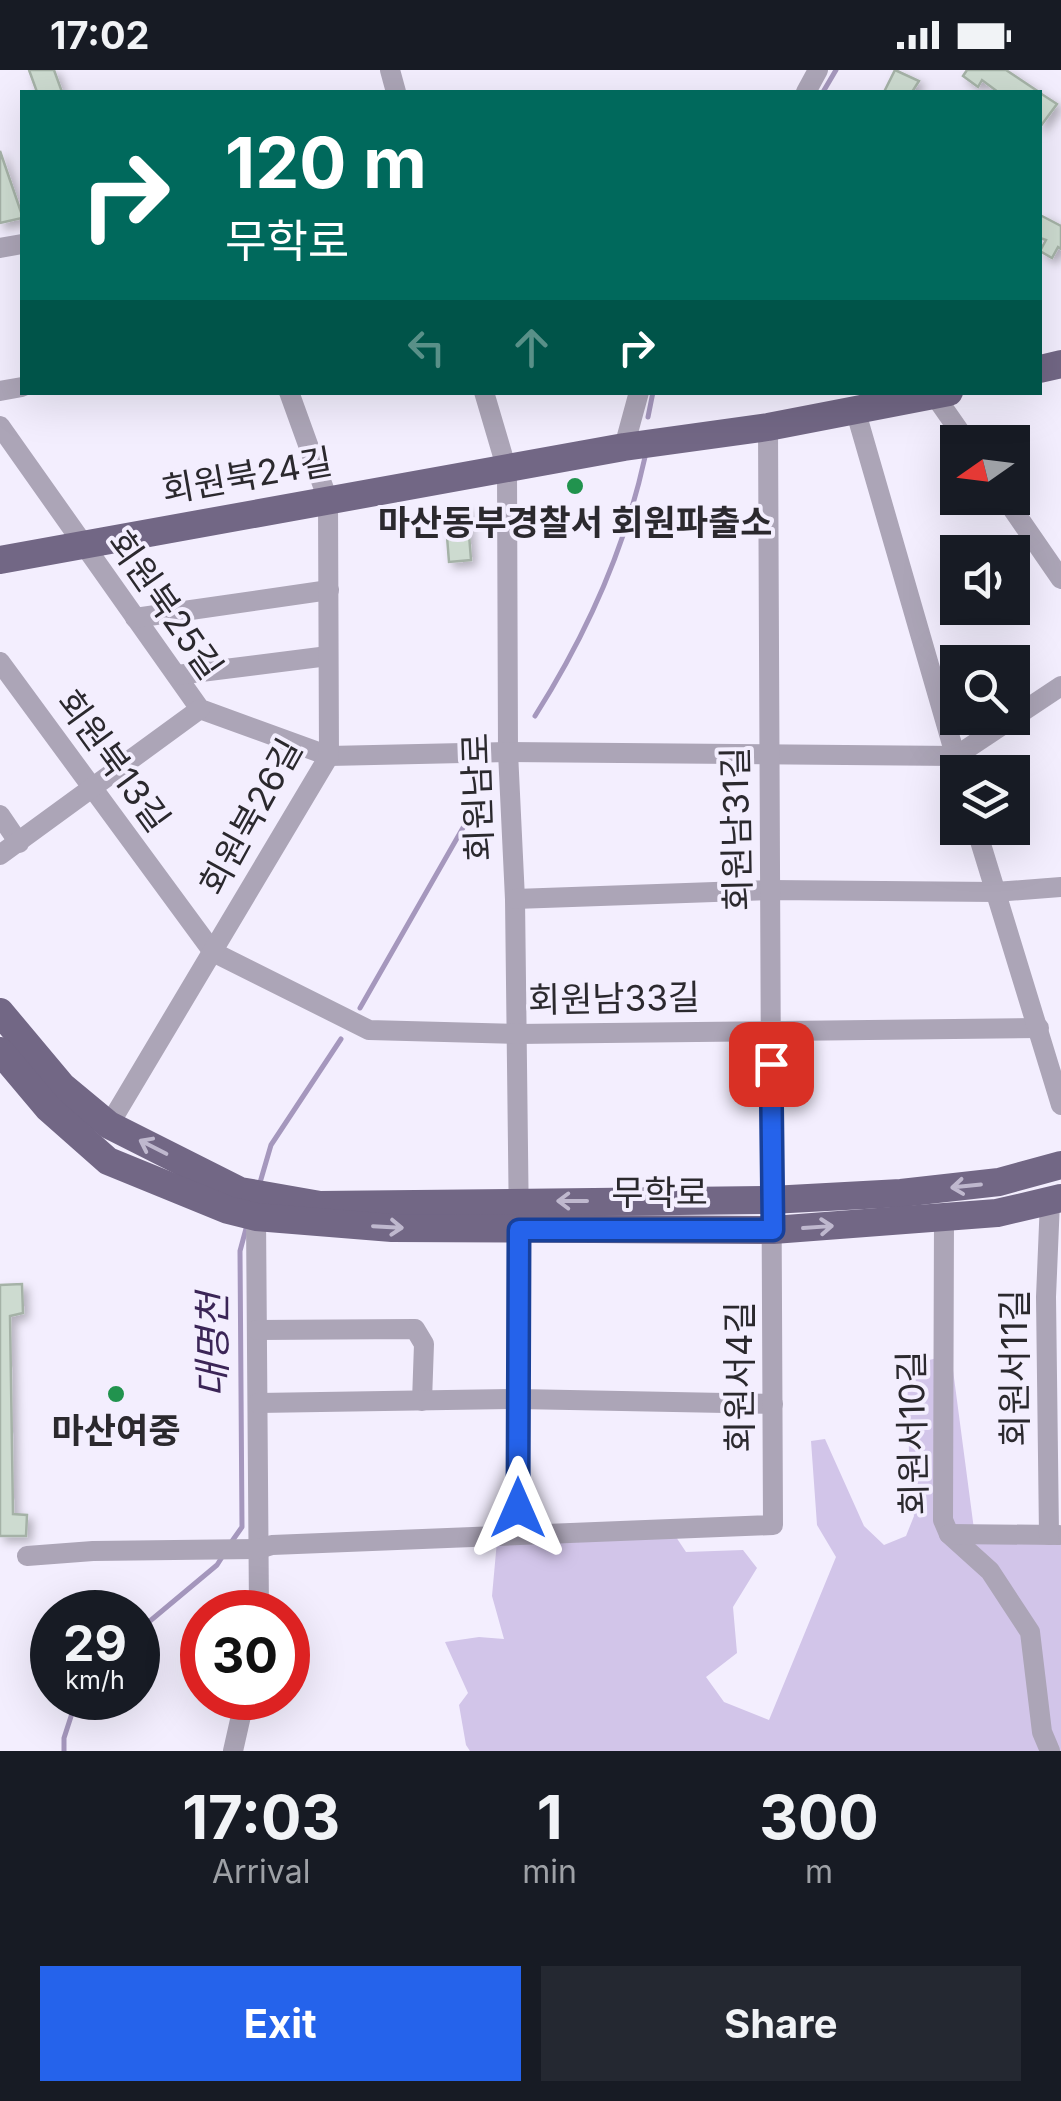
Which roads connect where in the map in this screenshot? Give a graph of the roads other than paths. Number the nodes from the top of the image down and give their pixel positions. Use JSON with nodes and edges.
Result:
{"nodes":[{"id":1,"x":290,"y":395,"type":"edge"},
{"id":2,"x":485,"y":395,"type":"edge"},
{"id":3,"x":639,"y":395,"type":"edge"},
{"id":4,"x":936,"y":395,"type":"edge"},
{"id":5,"x":943,"y":395,"type":"edge"},
{"id":6,"x":855,"y":409,"type":"junction"},
{"id":7,"x":959,"y":425,"type":"edge"},
{"id":8,"x":0,"y":426,"type":"edge"},
{"id":9,"x":768,"y":426,"type":"junction"},
{"id":10,"x":624,"y":447,"type":"junction"},
{"id":11,"x":507,"y":470,"type":"junction"},
{"id":12,"x":328,"y":500,"type":"junction"},
{"id":13,"x":1021,"y":515,"type":"edge"},
{"id":14,"x":82,"y":543,"type":"junction"},
{"id":15,"x":1053,"y":550,"type":"edge"},
{"id":16,"x":0,"y":560,"type":"edge"},
{"id":17,"x":1061,"y":579,"type":"edge"},
{"id":18,"x":329,"y":590,"type":"junction"},
{"id":19,"x":136,"y":618,"type":"junction"},
{"id":20,"x":328,"y":656,"type":"junction"},
{"id":21,"x":0,"y":662,"type":"edge"},
{"id":22,"x":177,"y":675,"type":"junction"},
{"id":23,"x":1061,"y":686,"type":"edge"},
{"id":24,"x":200,"y":709,"type":"junction"},
{"id":25,"x":508,"y":752,"type":"junction"},
{"id":26,"x":955,"y":755,"type":"edge"},
{"id":27,"x":970,"y":755,"type":"edge"},
{"id":28,"x":329,"y":756,"type":"junction"},
{"id":29,"x":768,"y":757,"type":"junction"},
{"id":30,"x":940,"y":763,"type":"edge"},
{"id":31,"x":90,"y":786,"type":"junction"},
{"id":32,"x":0,"y":815,"type":"edge"},
{"id":33,"x":19,"y":843,"type":"junction"},
{"id":34,"x":981,"y":845,"type":"edge"},
{"id":35,"x":0,"y":855,"type":"edge"},
{"id":36,"x":1061,"y":886,"type":"edge"},
{"id":37,"x":771,"y":890,"type":"junction"},
{"id":38,"x":995,"y":892,"type":"junction"},
{"id":39,"x":515,"y":899,"type":"junction"},
{"id":40,"x":214,"y":952,"type":"junction"},
{"id":41,"x":0,"y":1012,"type":"edge"},
{"id":42,"x":1039,"y":1028,"type":"junction"},
{"id":43,"x":369,"y":1030,"type":"joint"},
{"id":44,"x":771,"y":1030,"type":"junction"},
{"id":45,"x":516,"y":1034,"type":"junction"},
{"id":46,"x":0,"y":1051,"type":"edge"},
{"id":47,"x":1061,"y":1105,"type":"edge"},
{"id":48,"x":109,"y":1125,"type":"junction"},
{"id":49,"x":1061,"y":1165,"type":"edge"},
{"id":50,"x":771,"y":1200,"type":"junction"},
{"id":51,"x":1056,"y":1200,"type":"edge"},
{"id":52,"x":518,"y":1202,"type":"junction"},
{"id":53,"x":246,"y":1203,"type":"junction"},
{"id":54,"x":944,"y":1218,"type":"junction"},
{"id":55,"x":519,"y":1230,"type":"junction"},
{"id":56,"x":773,"y":1230,"type":"junction"},
{"id":57,"x":1054,"y":1297,"type":"edge"},
{"id":58,"x":257,"y":1330,"type":"junction"},
{"id":59,"x":518,"y":1400,"type":"junction"},
{"id":60,"x":422,"y":1401,"type":"junction"},
{"id":61,"x":258,"y":1403,"type":"junction"},
{"id":62,"x":773,"y":1404,"type":"junction"},
{"id":63,"x":518,"y":1533,"type":"junction"},
{"id":64,"x":948,"y":1534,"type":"junction"},
{"id":65,"x":1055,"y":1535,"type":"edge"},
{"id":66,"x":251,"y":1548,"type":"junction"},
{"id":67,"x":27,"y":1556,"type":"dead end"},
{"id":68,"x":256,"y":1590,"type":"edge"},
{"id":69,"x":240,"y":1720,"type":"edge"},
{"id":70,"x":232,"y":1751,"type":"edge"},
{"id":71,"x":1050,"y":1751,"type":"edge"}],
"edges":[{"from":1,"to":12,"type":"street","name":"회원북26길"},
{"from":2,"to":11,"type":"street","name":"회원남로"},
{"from":3,"to":10,"type":"street"},
{"from":4,"to":6,"type":"main road","name":"회원북24길"},
{"from":5,"to":7,"type":"street"},
{"from":6,"to":9,"type":"main road","name":"회원북24길"},
{"from":6,"to":26,"type":"street"},
{"from":8,"to":14,"type":"street","name":"회원북25길"},
{"from":9,"to":10,"type":"main road","name":"회원북24길"},
{"from":9,"to":29,"type":"street","name":"회원남31길"},
{"from":10,"to":11,"type":"main road","name":"회원북24길"},
{"from":11,"to":12,"type":"main road","name":"회원북24길"},
{"from":11,"to":25,"type":"street","name":"회원남로"},
{"from":12,"to":14,"type":"main road","name":"회원북24길"},
{"from":12,"to":18,"type":"street","name":"회원북26길"},
{"from":13,"to":15,"type":"street"},
{"from":14,"to":16,"type":"main road","name":"회원북24길"},
{"from":14,"to":19,"type":"street","name":"회원북25길"},
{"from":15,"to":17,"type":"street"},
{"from":18,"to":19,"type":"street"},
{"from":18,"to":20,"type":"street","name":"회원북26길"},
{"from":19,"to":22,"type":"street","name":"회원북25길"},
{"from":20,"to":22,"type":"street"},
{"from":20,"to":28,"type":"street","name":"회원북26길"},
{"from":21,"to":31,"type":"street","name":"회원북13길"},
{"from":22,"to":24,"type":"street","name":"회원북25길"},
{"from":23,"to":27,"type":"street"},
{"from":24,"to":28,"type":"street","name":"회원북25길"},
{"from":24,"to":31,"type":"street"},
{"from":25,"to":28,"type":"street","name":"회원북25길"},
{"from":25,"to":29,"type":"street","name":"회원북25길"},
{"from":25,"to":39,"type":"street","name":"회원남로"},
{"from":28,"to":40,"type":"street","name":"회원북26길"},
{"from":29,"to":30,"type":"street","name":"회원북25길"},
{"from":29,"to":37,"type":"street","name":"회원남31길"},
{"from":31,"to":33,"type":"street"},
{"from":31,"to":40,"type":"street","name":"회원북13길"},
{"from":32,"to":33,"type":"street"},
{"from":33,"to":35,"type":"street"},
{"from":34,"to":38,"type":"street"},
{"from":36,"to":38,"type":"street"},
{"from":37,"to":38,"type":"street"},
{"from":37,"to":39,"type":"street"},
{"from":37,"to":44,"type":"street","name":"회원남31길"},
{"from":38,"to":42,"type":"street"},
{"from":39,"to":45,"type":"street","name":"회원남로"},
{"from":40,"to":43,"type":"street","name":"회원북13길"},
{"from":40,"to":48,"type":"street","name":"회원북26길"},
{"from":41,"to":48,"type":"main road","name":"무학로"},
{"from":42,"to":44,"type":"street","name":"회원남33길"},
{"from":42,"to":47,"type":"street"},
{"from":43,"to":45,"type":"street","name":"회원남33길"},
{"from":44,"to":45,"type":"street","name":"회원남33길"},
{"from":44,"to":50,"type":"street","name":"회원남31길"},
{"from":45,"to":52,"type":"street","name":"회원남로"},
{"from":46,"to":53,"type":"main road","name":"무학로"},
{"from":53,"to":48,"type":"main road","name":"무학로","one_way":true},
{"from":49,"to":50,"type":"main road","name":"무학로","one_way":true},
{"from":50,"to":52,"type":"main road","name":"무학로","one_way":true},
{"from":50,"to":56,"type":"street","name":"회원남31길"},
{"from":51,"to":54,"type":"main road","name":"무학로"},
{"from":51,"to":57,"type":"street","name":"회원서11길"},
{"from":52,"to":53,"type":"main road","name":"무학로"},
{"from":52,"to":55,"type":"street","name":"회원남로"},
{"from":53,"to":55,"type":"main road","name":"무학로","one_way":true},
{"from":53,"to":58,"type":"street"},
{"from":56,"to":54,"type":"main road","name":"무학로","one_way":true},
{"from":54,"to":64,"type":"street","name":"회원서10길"},
{"from":55,"to":56,"type":"main road","name":"무학로"},
{"from":55,"to":59,"type":"street","name":"회원남로"},
{"from":56,"to":62,"type":"street","name":"회원서4길"},
{"from":57,"to":65,"type":"street","name":"회원서11길"},
{"from":58,"to":60,"type":"street"},
{"from":58,"to":61,"type":"street"},
{"from":59,"to":60,"type":"street"},
{"from":59,"to":62,"type":"street"},
{"from":59,"to":63,"type":"street","name":"회원남로"},
{"from":60,"to":61,"type":"street"},
{"from":61,"to":66,"type":"street"},
{"from":62,"to":63,"type":"street","name":"회원서4길"},
{"from":63,"to":66,"type":"street"},
{"from":64,"to":65,"type":"street","name":"회원서10길"},
{"from":64,"to":71,"type":"street"},
{"from":66,"to":67,"type":"street"},
{"from":66,"to":68,"type":"street"},
{"from":69,"to":70,"type":"street"}]}
